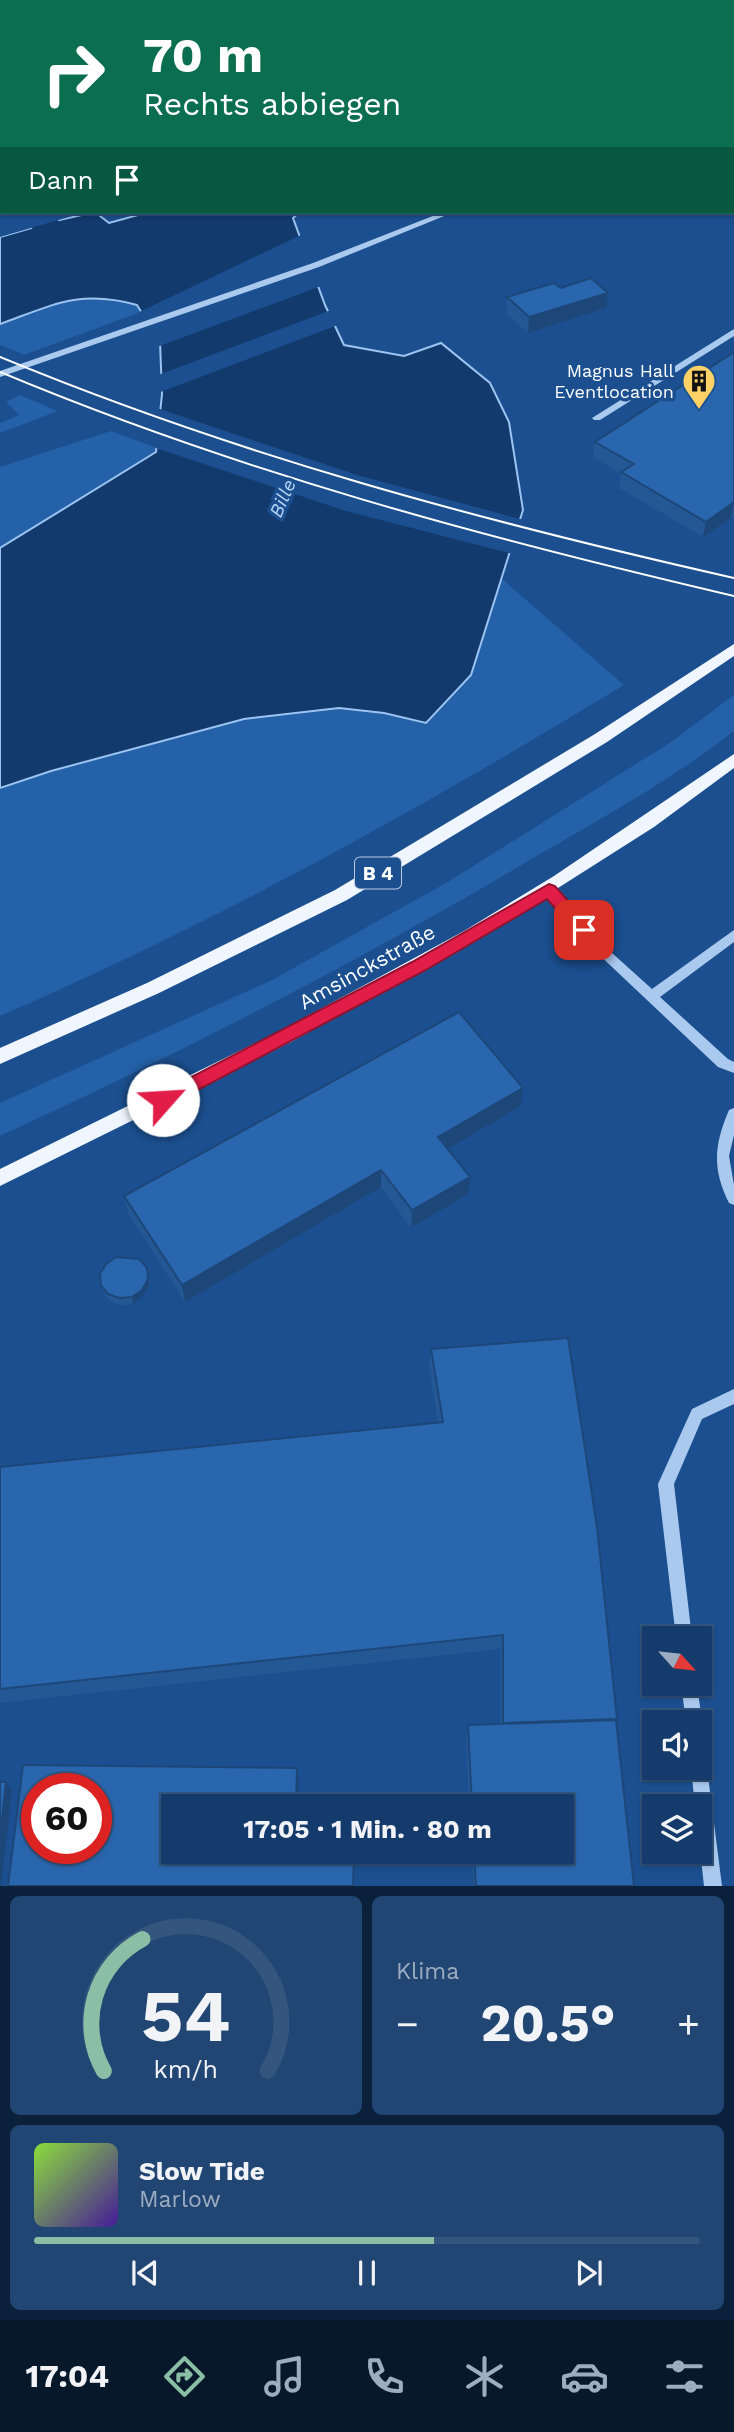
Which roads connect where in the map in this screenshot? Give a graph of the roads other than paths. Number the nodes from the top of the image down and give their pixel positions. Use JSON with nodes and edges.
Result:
{"nodes":[{"id":1,"x":445,"y":214,"type":"edge"},
{"id":2,"x":734,"y":332,"type":"edge"},
{"id":3,"x":0,"y":374,"type":"edge"},
{"id":4,"x":597,"y":418,"type":"dead end"},
{"id":5,"x":734,"y":649,"type":"edge"},
{"id":6,"x":734,"y":760,"type":"edge"},
{"id":7,"x":549,"y":890,"type":"junction"},
{"id":8,"x":734,"y":935,"type":"edge"},
{"id":9,"x":652,"y":997,"type":"junction"},
{"id":10,"x":0,"y":1056,"type":"edge"},
{"id":11,"x":734,"y":1068,"type":"edge"},
{"id":12,"x":734,"y":1114,"type":"edge"},
{"id":13,"x":0,"y":1178,"type":"edge"},
{"id":14,"x":734,"y":1199,"type":"edge"},
{"id":15,"x":734,"y":1396,"type":"edge"},
{"id":16,"x":683,"y":1626,"type":"edge"},
{"id":17,"x":700,"y":1780,"type":"edge"},
{"id":18,"x":713,"y":1886,"type":"edge"}],
"edges":[{"from":1,"to":3,"type":"street"},
{"from":2,"to":4,"type":"street"},
{"from":5,"to":10,"type":"main road","number":"B 4"},
{"from":6,"to":7,"type":"main road","name":"Amsinckstraße"},
{"from":7,"to":9,"type":"street"},
{"from":7,"to":13,"type":"main road","name":"Amsinckstraße"},
{"from":8,"to":9,"type":"street"},
{"from":9,"to":11,"type":"street"},
{"from":12,"to":14,"type":"street"},
{"from":15,"to":16,"type":"street"},
{"from":17,"to":18,"type":"street"}]}
